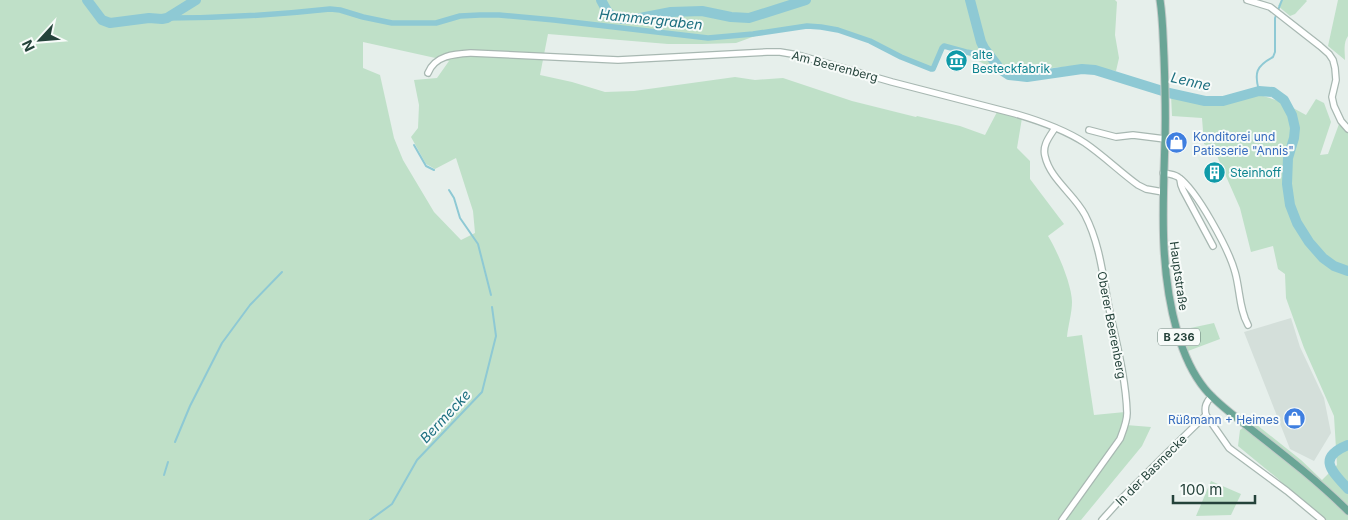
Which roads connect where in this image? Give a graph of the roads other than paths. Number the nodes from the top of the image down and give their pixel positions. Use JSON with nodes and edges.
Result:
{"nodes":[{"id":1,"x":1160,"y":0,"type":"edge"},
{"id":2,"x":1247,"y":0,"type":"edge"},
{"id":3,"x":1259,"y":2,"type":"edge"},
{"id":4,"x":428,"y":73,"type":"dead end"},
{"id":5,"x":1056,"y":128,"type":"junction"},
{"id":6,"x":1348,"y":129,"type":"edge"},
{"id":7,"x":1091,"y":131,"type":"dead end"},
{"id":8,"x":1165,"y":139,"type":"junction"},
{"id":9,"x":1163,"y":173,"type":"junction"},
{"id":10,"x":1180,"y":179,"type":"junction"},
{"id":11,"x":1162,"y":192,"type":"junction"},
{"id":12,"x":1213,"y":246,"type":"dead end"},
{"id":13,"x":1248,"y":325,"type":"dead end"},
{"id":14,"x":1212,"y":396,"type":"junction"},
{"id":15,"x":1206,"y":415,"type":"junction"},
{"id":16,"x":1348,"y":512,"type":"edge"},
{"id":17,"x":1062,"y":520,"type":"edge"},
{"id":18,"x":1102,"y":520,"type":"edge"},
{"id":19,"x":1322,"y":520,"type":"edge"}],
"edges":[{"from":1,"to":8,"type":"main road","name":"Hauptstraße","number":"B 236"},
{"from":2,"to":3,"type":"street"},
{"from":3,"to":6,"type":"street"},
{"from":4,"to":5,"type":"street","name":"Am Beerenberg"},
{"from":5,"to":11,"type":"street","name":"Am Beerenberg"},
{"from":5,"to":17,"type":"street","name":"Oberer Beerenberg"},
{"from":7,"to":8,"type":"street"},
{"from":8,"to":9,"type":"main road","name":"Hauptstraße","number":"B 236"},
{"from":9,"to":10,"type":"street"},
{"from":9,"to":11,"type":"main road","name":"Hauptstraße","number":"B 236"},
{"from":10,"to":12,"type":"street"},
{"from":10,"to":13,"type":"street"},
{"from":11,"to":14,"type":"main road","name":"Hauptstraße","number":"B 236"},
{"from":14,"to":15,"type":"street","name":"In der Basmecke"},
{"from":14,"to":16,"type":"main road","name":"Hauptstraße","number":"B 236"},
{"from":15,"to":18,"type":"street","name":"In der Basmecke"},
{"from":15,"to":19,"type":"street"}]}
